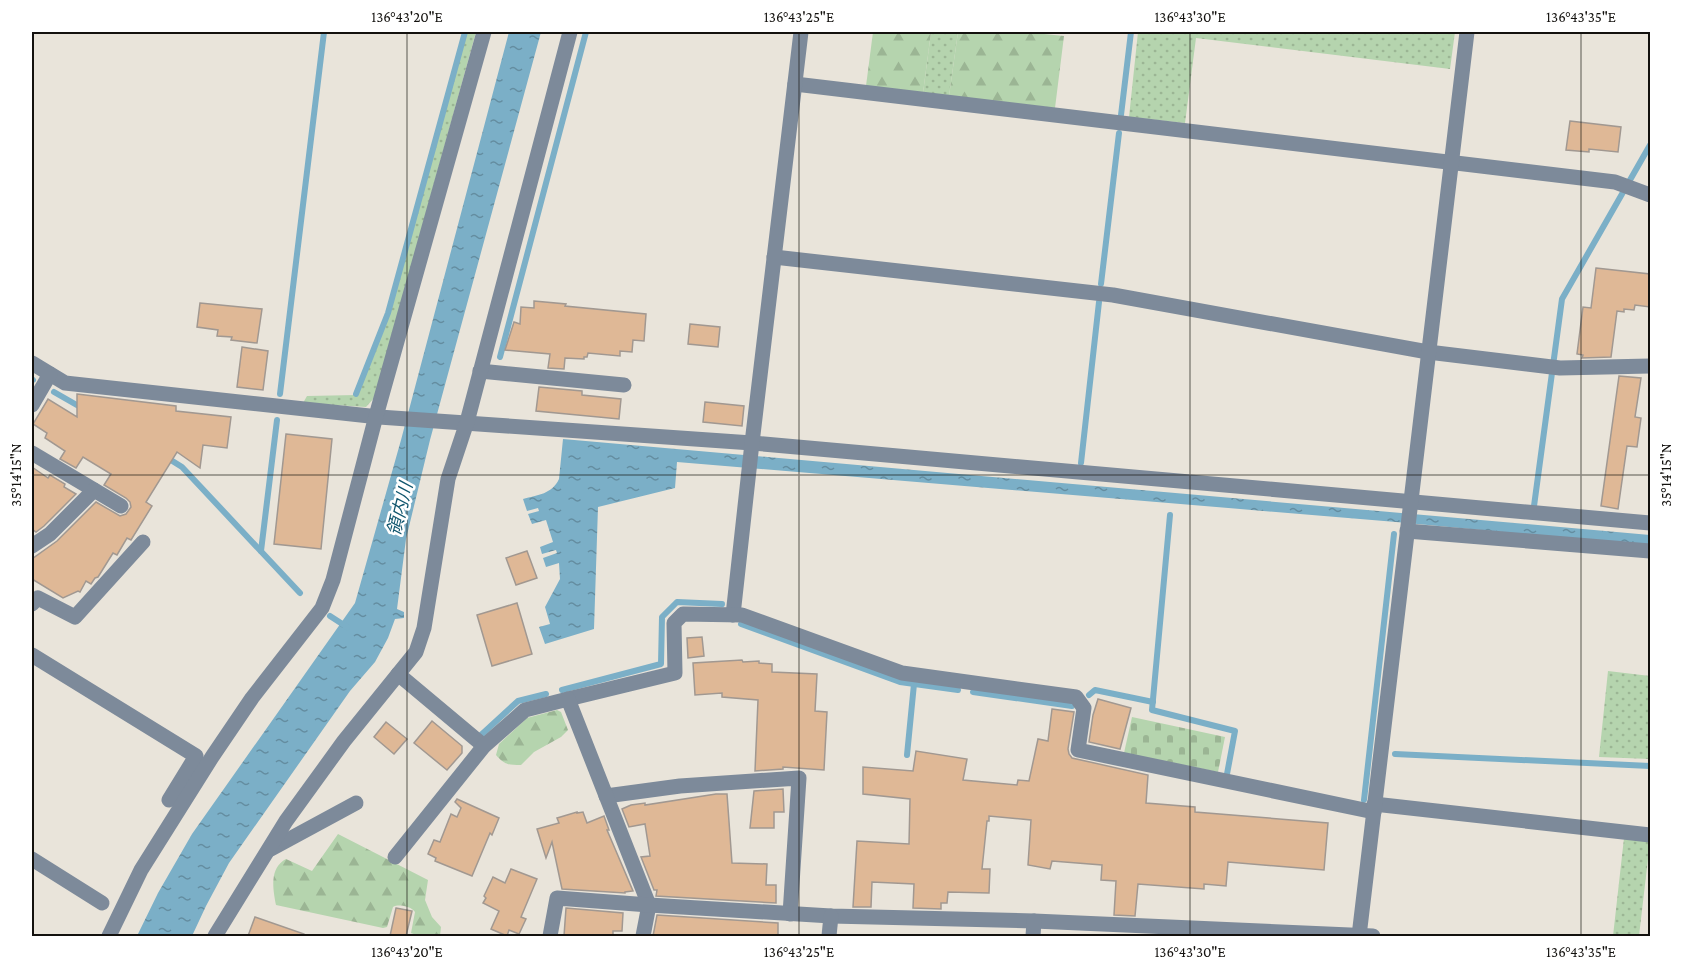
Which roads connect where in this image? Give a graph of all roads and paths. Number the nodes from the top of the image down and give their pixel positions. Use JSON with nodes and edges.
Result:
{"nodes":[{"id":1,"x":484,"y":32,"type":"edge"},
{"id":2,"x":570,"y":32,"type":"edge"},
{"id":3,"x":801,"y":32,"type":"edge"},
{"id":4,"x":1467,"y":32,"type":"edge"},
{"id":5,"x":795,"y":84,"type":"junction"},
{"id":6,"x":1452,"y":162,"type":"junction"},
{"id":7,"x":1650,"y":195,"type":"edge"},
{"id":8,"x":774,"y":257,"type":"junction"},
{"id":9,"x":1428,"y":352,"type":"junction"},
{"id":10,"x":32,"y":363,"type":"edge"},
{"id":11,"x":1650,"y":366,"type":"edge"},
{"id":12,"x":480,"y":371,"type":"junction"},
{"id":13,"x":50,"y":374,"type":"junction"},
{"id":14,"x":624,"y":385,"type":"dead end"},
{"id":15,"x":32,"y":405,"type":"edge"},
{"id":16,"x":378,"y":416,"type":"junction"},
{"id":17,"x":463,"y":422,"type":"junction"},
{"id":18,"x":752,"y":448,"type":"junction"},
{"id":19,"x":32,"y":453,"type":"edge"},
{"id":20,"x":94,"y":490,"type":"junction"},
{"id":21,"x":1410,"y":504,"type":"junction"},
{"id":22,"x":121,"y":506,"type":"dead end"},
{"id":23,"x":1650,"y":523,"type":"edge"},
{"id":24,"x":1407,"y":529,"type":"junction"},
{"id":25,"x":143,"y":542,"type":"dead end"},
{"id":26,"x":32,"y":546,"type":"edge"},
{"id":27,"x":1650,"y":551,"type":"edge"},
{"id":28,"x":32,"y":604,"type":"edge"},
{"id":29,"x":734,"y":615,"type":"junction"},
{"id":30,"x":32,"y":655,"type":"edge"},
{"id":31,"x":398,"y":674,"type":"junction"},
{"id":32,"x":568,"y":699,"type":"junction"},
{"id":33,"x":484,"y":746,"type":"junction"},
{"id":34,"x":606,"y":796,"type":"junction"},
{"id":35,"x":169,"y":800,"type":"dead end"},
{"id":36,"x":356,"y":803,"type":"dead end"},
{"id":37,"x":1374,"y":808,"type":"junction"},
{"id":38,"x":1650,"y":836,"type":"edge"},
{"id":39,"x":268,"y":850,"type":"junction"},
{"id":40,"x":395,"y":857,"type":"dead end"},
{"id":41,"x":32,"y":860,"type":"edge"},
{"id":42,"x":102,"y":903,"type":"dead end"},
{"id":43,"x":649,"y":905,"type":"junction"},
{"id":44,"x":790,"y":914,"type":"junction"},
{"id":45,"x":831,"y":916,"type":"junction"},
{"id":46,"x":1033,"y":929,"type":"edge"},
{"id":47,"x":109,"y":936,"type":"edge"},
{"id":48,"x":215,"y":936,"type":"edge"},
{"id":49,"x":550,"y":936,"type":"edge"},
{"id":50,"x":643,"y":936,"type":"edge"},
{"id":51,"x":829,"y":936,"type":"edge"},
{"id":52,"x":1364,"y":936,"type":"edge"}],
"edges":[{"from":1,"to":16,"type":"street"},
{"from":2,"to":12,"type":"street"},
{"from":3,"to":5,"type":"street"},
{"from":4,"to":6,"type":"street"},
{"from":5,"to":6,"type":"street"},
{"from":5,"to":8,"type":"street"},
{"from":6,"to":7,"type":"street"},
{"from":6,"to":9,"type":"street"},
{"from":8,"to":9,"type":"street"},
{"from":8,"to":18,"type":"street"},
{"from":9,"to":11,"type":"street"},
{"from":9,"to":21,"type":"street"},
{"from":10,"to":13,"type":"street"},
{"from":12,"to":14,"type":"street"},
{"from":12,"to":17,"type":"street"},
{"from":13,"to":15,"type":"street"},
{"from":13,"to":16,"type":"street"},
{"from":16,"to":17,"type":"street"},
{"from":16,"to":47,"type":"street"},
{"from":17,"to":18,"type":"street"},
{"from":17,"to":31,"type":"street"},
{"from":18,"to":21,"type":"street"},
{"from":18,"to":29,"type":"street"},
{"from":19,"to":20,"type":"street"},
{"from":20,"to":22,"type":"street"},
{"from":20,"to":26,"type":"street"},
{"from":21,"to":23,"type":"street"},
{"from":21,"to":24,"type":"street"},
{"from":24,"to":27,"type":"street"},
{"from":24,"to":37,"type":"street"},
{"from":25,"to":28,"type":"street"},
{"from":29,"to":32,"type":"street"},
{"from":29,"to":37,"type":"street"},
{"from":30,"to":35,"type":"street"},
{"from":31,"to":33,"type":"street"},
{"from":31,"to":39,"type":"street"},
{"from":32,"to":33,"type":"street"},
{"from":32,"to":34,"type":"street"},
{"from":33,"to":40,"type":"street"},
{"from":34,"to":43,"type":"street"},
{"from":34,"to":44,"type":"street"},
{"from":36,"to":39,"type":"street"},
{"from":37,"to":38,"type":"street"},
{"from":37,"to":52,"type":"street"},
{"from":39,"to":48,"type":"street"},
{"from":41,"to":42,"type":"street"},
{"from":43,"to":44,"type":"street"},
{"from":43,"to":49,"type":"street"},
{"from":43,"to":50,"type":"street"},
{"from":44,"to":45,"type":"street"},
{"from":45,"to":46,"type":"street"},
{"from":45,"to":51,"type":"street"},
{"from":46,"to":52,"type":"street"}]}
